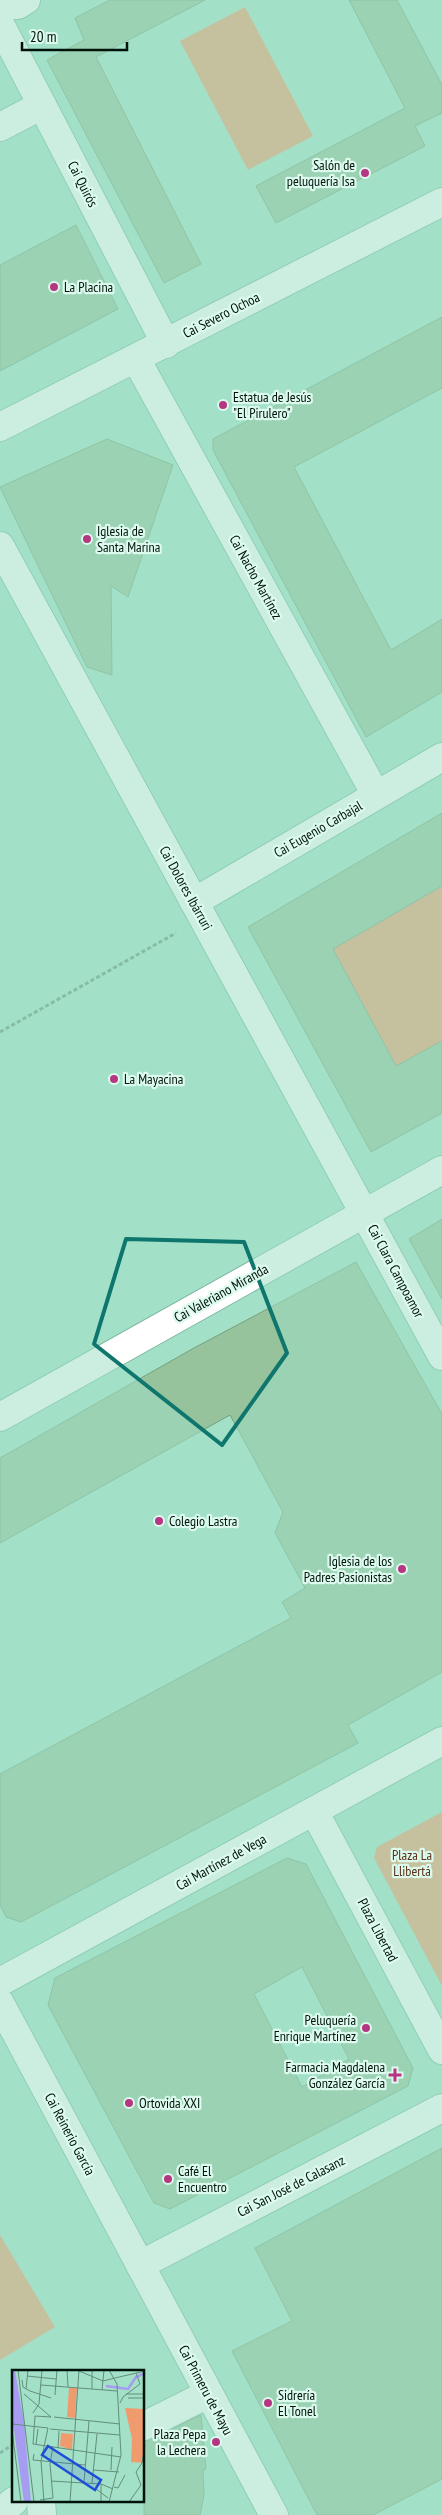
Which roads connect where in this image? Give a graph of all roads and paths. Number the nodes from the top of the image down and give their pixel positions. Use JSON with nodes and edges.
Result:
{"nodes":[{"id":1,"x":26,"y":0,"type":"edge"},
{"id":2,"x":0,"y":5,"type":"edge"},
{"id":3,"x":0,"y":24,"type":"edge"},
{"id":4,"x":42,"y":105,"type":"junction"},
{"id":5,"x":0,"y":127,"type":"edge"},
{"id":6,"x":442,"y":202,"type":"edge"},
{"id":7,"x":166,"y":344,"type":"junction"},
{"id":8,"x":136,"y":359,"type":"junction"},
{"id":9,"x":0,"y":427,"type":"edge"},
{"id":10,"x":4,"y":554,"type":"edge"},
{"id":11,"x":442,"y":757,"type":"edge"},
{"id":12,"x":376,"y":795,"type":"junction"},
{"id":13,"x":198,"y":910,"type":"junction"},
{"id":14,"x":0,"y":1032,"type":"edge"},
{"id":15,"x":442,"y":1170,"type":"edge"},
{"id":16,"x":365,"y":1212,"type":"junction"},
{"id":17,"x":442,"y":1356,"type":"edge"},
{"id":18,"x":0,"y":1416,"type":"edge"},
{"id":19,"x":442,"y":1741,"type":"edge"},
{"id":20,"x":314,"y":1811,"type":"junction"},
{"id":21,"x":0,"y":1982,"type":"edge"},
{"id":22,"x":0,"y":2003,"type":"edge"},
{"id":23,"x":442,"y":2050,"type":"edge"},
{"id":24,"x":442,"y":2108,"type":"edge"},
{"id":25,"x":140,"y":2265,"type":"junction"},
{"id":26,"x":208,"y":2394,"type":"junction"},
{"id":27,"x":145,"y":2426,"type":"edge"},
{"id":28,"x":12,"y":2445,"type":"edge"},
{"id":29,"x":0,"y":2453,"type":"edge"},
{"id":30,"x":13,"y":2502,"type":"edge"},
{"id":31,"x":41,"y":2502,"type":"edge"},
{"id":32,"x":0,"y":2513,"type":"edge"},
{"id":33,"x":42,"y":2515,"type":"edge"},
{"id":34,"x":274,"y":2515,"type":"edge"}],
"edges":[{"from":1,"to":2,"type":"street"},
{"from":3,"to":4,"type":"street","name":"Cai Quirós"},
{"from":4,"to":5,"type":"street"},
{"from":4,"to":7,"type":"street","name":"Cai Quirós"},
{"from":6,"to":7,"type":"street","name":"Cai Severo Ochoa"},
{"from":7,"to":8,"type":"street","name":"Cai Severo Ochoa"},
{"from":8,"to":9,"type":"street","name":"Cai Severo Ochoa"},
{"from":8,"to":12,"type":"street","name":"Cai Nacho Martínez"},
{"from":10,"to":13,"type":"street","name":"Cai Dolores Ibárruri"},
{"from":11,"to":12,"type":"street","name":"Cai Eugenio Carbajal"},
{"from":12,"to":13,"type":"street","name":"Cai Eugenio Carbajal"},
{"from":13,"to":14,"type":"path"},
{"from":13,"to":16,"type":"street","name":"Cai Dolores Ibárruri"},
{"from":15,"to":16,"type":"street","name":"Cai Valeriano Miranda"},
{"from":16,"to":17,"type":"street","name":"Cai Clara Campoamor"},
{"from":16,"to":18,"type":"street","name":"Cai Valeriano Miranda"},
{"from":19,"to":20,"type":"street","name":"Cai Martínez de Vega"},
{"from":20,"to":21,"type":"street","name":"Cai Martínez de Vega"},
{"from":20,"to":23,"type":"street","name":"Plaza Libertad"},
{"from":22,"to":25,"type":"street","name":"Cai Reinerio García"},
{"from":24,"to":25,"type":"street","name":"Cai San José de Calasanz"},
{"from":25,"to":26,"type":"street","name":"Cai Primeru de Mayu"},
{"from":26,"to":27,"type":"street"},
{"from":26,"to":34,"type":"street","name":"Cai Primeru de Mayu"},
{"from":28,"to":29,"type":"path"},
{"from":30,"to":32,"type":"street"},
{"from":31,"to":33,"type":"street"}]}
